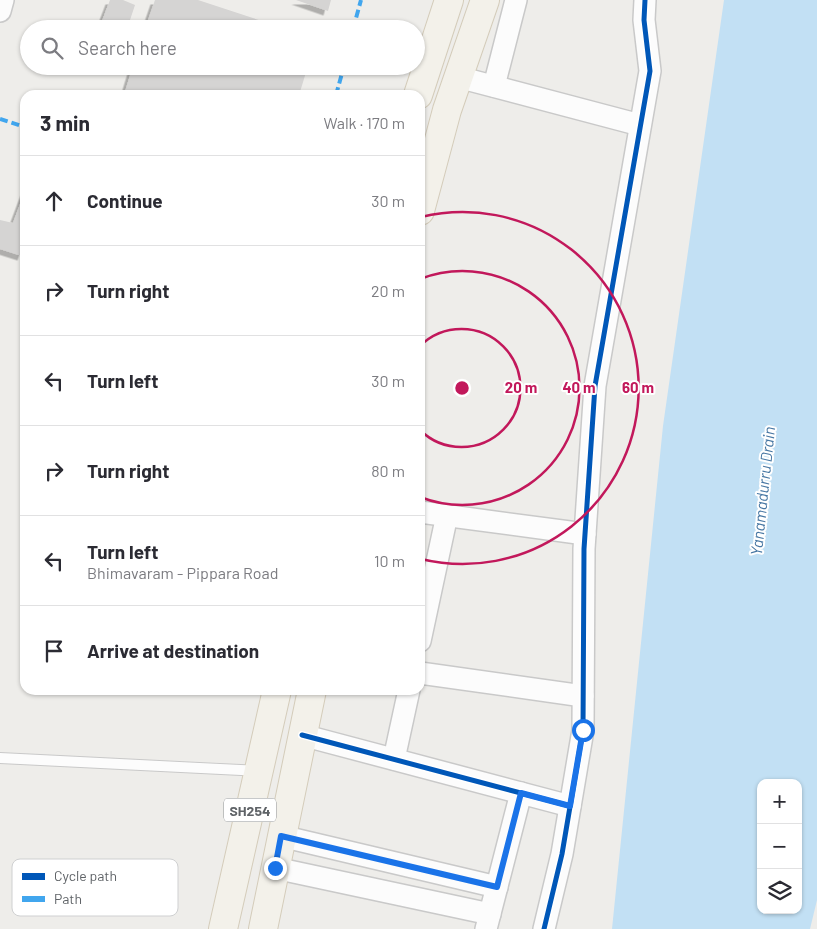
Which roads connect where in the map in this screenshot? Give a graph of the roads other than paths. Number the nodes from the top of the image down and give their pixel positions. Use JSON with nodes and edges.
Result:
{"nodes":[{"id":1,"x":3,"y":0,"type":"edge"},
{"id":2,"x":449,"y":0,"type":"edge"},
{"id":3,"x":485,"y":0,"type":"edge"},
{"id":4,"x":516,"y":0,"type":"edge"},
{"id":5,"x":645,"y":0,"type":"edge"},
{"id":6,"x":0,"y":11,"type":"edge"},
{"id":7,"x":425,"y":74,"type":"edge"},
{"id":8,"x":425,"y":75,"type":"edge"},
{"id":9,"x":458,"y":77,"type":"junction"},
{"id":10,"x":494,"y":86,"type":"junction"},
{"id":11,"x":420,"y":90,"type":"edge"},
{"id":12,"x":640,"y":125,"type":"junction"},
{"id":13,"x":425,"y":193,"type":"edge"},
{"id":14,"x":425,"y":513,"type":"edge"},
{"id":15,"x":447,"y":515,"type":"junction"},
{"id":16,"x":585,"y":534,"type":"junction"},
{"id":17,"x":425,"y":618,"type":"edge"},
{"id":18,"x":425,"y":674,"type":"edge"},
{"id":19,"x":276,"y":695,"type":"edge"},
{"id":20,"x":311,"y":695,"type":"edge"},
{"id":21,"x":408,"y":695,"type":"edge"},
{"id":22,"x":583,"y":696,"type":"junction"},
{"id":23,"x":302,"y":735,"type":"junction"},
{"id":24,"x":0,"y":758,"type":"edge"},
{"id":25,"x":394,"y":759,"type":"junction"},
{"id":26,"x":259,"y":771,"type":"junction"},
{"id":27,"x":521,"y":793,"type":"junction"},
{"id":28,"x":570,"y":806,"type":"junction"},
{"id":29,"x":281,"y":836,"type":"junction"},
{"id":30,"x":275,"y":868,"type":"junction"},
{"id":31,"x":497,"y":887,"type":"junction"},
{"id":32,"x":488,"y":922,"type":"edge"},
{"id":33,"x":223,"y":929,"type":"edge"},
{"id":34,"x":262,"y":929,"type":"edge"},
{"id":35,"x":544,"y":929,"type":"edge"}],
"edges":[{"from":1,"to":6,"type":"street"},
{"from":2,"to":7,"type":"main road"},
{"from":3,"to":9,"type":"main road"},
{"from":4,"to":10,"type":"street"},
{"from":5,"to":12,"type":"street"},
{"from":8,"to":11,"type":"main road"},
{"from":9,"to":10,"type":"street"},
{"from":9,"to":13,"type":"main road"},
{"from":10,"to":12,"type":"street"},
{"from":12,"to":16,"type":"street"},
{"from":14,"to":15,"type":"street"},
{"from":15,"to":16,"type":"street"},
{"from":15,"to":17,"type":"street"},
{"from":16,"to":22,"type":"street"},
{"from":18,"to":22,"type":"street"},
{"from":19,"to":26,"type":"main road","number":"SH254"},
{"from":20,"to":23,"type":"main road","number":"SH254"},
{"from":21,"to":25,"type":"street"},
{"from":22,"to":28,"type":"street"},
{"from":23,"to":25,"type":"street"},
{"from":23,"to":29,"type":"main road","number":"SH254"},
{"from":24,"to":26,"type":"lane"},
{"from":25,"to":27,"type":"street"},
{"from":26,"to":33,"type":"main road","number":"SH254"},
{"from":27,"to":28,"type":"street"},
{"from":27,"to":31,"type":"street"},
{"from":28,"to":35,"type":"street"},
{"from":29,"to":30,"type":"main road","number":"SH254"},
{"from":29,"to":31,"type":"street"},
{"from":30,"to":32,"type":"street"},
{"from":30,"to":34,"type":"main road","number":"SH254"},
{"from":31,"to":32,"type":"street"}]}
